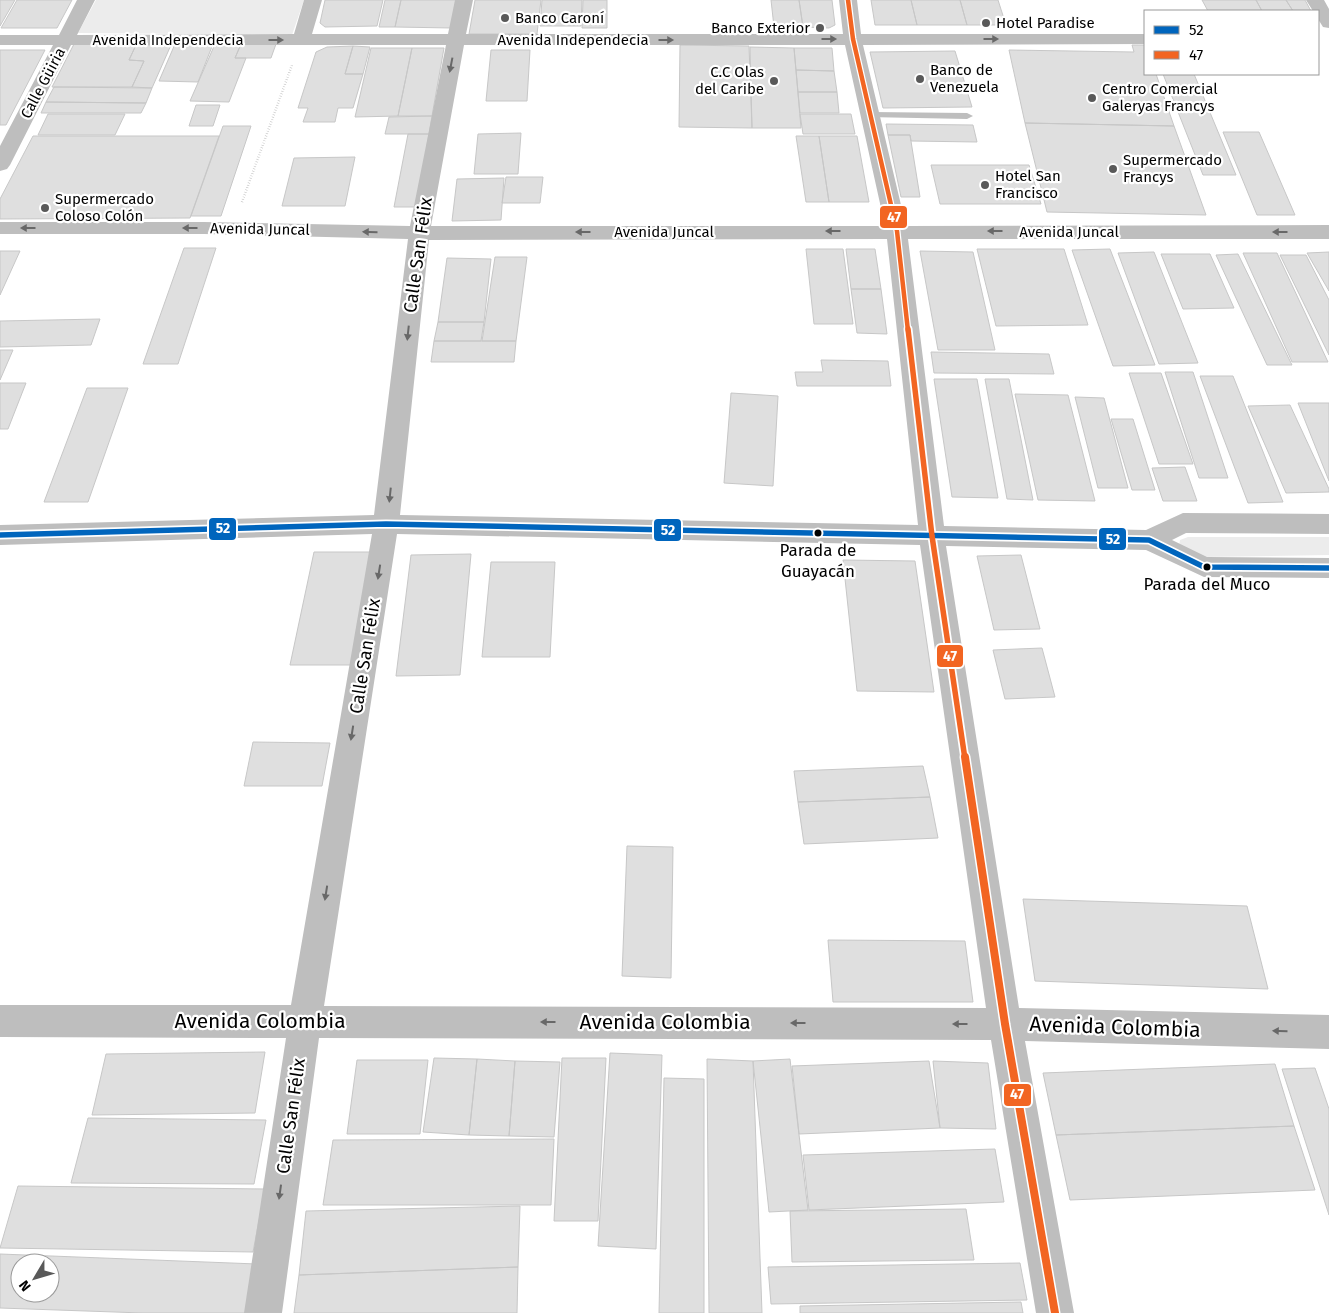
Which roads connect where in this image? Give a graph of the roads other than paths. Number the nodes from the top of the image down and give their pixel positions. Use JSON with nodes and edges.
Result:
{"nodes":[{"id":1,"x":86,"y":0,"type":"edge"},
{"id":2,"x":313,"y":0,"type":"edge"},
{"id":3,"x":464,"y":0,"type":"edge"},
{"id":4,"x":848,"y":0,"type":"edge"},
{"id":5,"x":1319,"y":11,"type":"edge"},
{"id":6,"x":1327,"y":33,"type":"edge"},
{"id":7,"x":853,"y":39,"type":"junction"},
{"id":8,"x":1144,"y":39,"type":"edge"},
{"id":9,"x":0,"y":40,"type":"edge"},
{"id":10,"x":66,"y":40,"type":"junction"},
{"id":11,"x":301,"y":40,"type":"junction"},
{"id":12,"x":456,"y":40,"type":"junction"},
{"id":13,"x":870,"y":115,"type":"junction"},
{"id":14,"x":967,"y":116,"type":"dead end"},
{"id":15,"x":0,"y":165,"type":"edge"},
{"id":16,"x":0,"y":228,"type":"edge"},
{"id":17,"x":897,"y":231,"type":"junction"},
{"id":18,"x":1329,"y":232,"type":"edge"},
{"id":19,"x":419,"y":233,"type":"junction"},
{"id":20,"x":386,"y":524,"type":"junction"},
{"id":21,"x":1329,"y":524,"type":"edge"},
{"id":22,"x":0,"y":535,"type":"edge"},
{"id":23,"x":932,"y":536,"type":"junction"},
{"id":24,"x":1149,"y":540,"type":"junction"},
{"id":25,"x":1329,"y":568,"type":"edge"},
{"id":26,"x":0,"y":1021,"type":"edge"},
{"id":27,"x":305,"y":1021,"type":"junction"},
{"id":28,"x":1005,"y":1024,"type":"junction"},
{"id":29,"x":1329,"y":1032,"type":"edge"},
{"id":30,"x":263,"y":1313,"type":"edge"},
{"id":31,"x":1055,"y":1313,"type":"edge"}],
"edges":[{"from":1,"to":10,"type":"street","name":"Calle Güiria"},
{"from":2,"to":11,"type":"street"},
{"from":3,"to":12,"type":"street","name":"Calle San Félix"},
{"from":4,"to":7,"type":"street"},
{"from":5,"to":6,"type":"street"},
{"from":7,"to":8,"type":"street","name":"Avenida Independecia","one_way":true},
{"from":12,"to":7,"type":"street","name":"Avenida Independecia","one_way":true},
{"from":7,"to":13,"type":"street"},
{"from":9,"to":10,"type":"street","name":"Avenida Independecia"},
{"from":10,"to":11,"type":"street","name":"Avenida Independecia","one_way":true},
{"from":10,"to":15,"type":"street","name":"Calle Güiria"},
{"from":11,"to":12,"type":"street","name":"Avenida Independecia"},
{"from":12,"to":19,"type":"street","name":"Calle San Félix","one_way":true},
{"from":13,"to":14,"type":"lane"},
{"from":13,"to":17,"type":"street"},
{"from":19,"to":16,"type":"street","name":"Avenida Juncal","one_way":true},
{"from":18,"to":17,"type":"street","name":"Avenida Juncal","one_way":true},
{"from":17,"to":19,"type":"street","name":"Avenida Juncal","one_way":true},
{"from":17,"to":23,"type":"street"},
{"from":19,"to":20,"type":"street","name":"Calle San Félix","one_way":true},
{"from":20,"to":22,"type":"street"},
{"from":20,"to":23,"type":"street"},
{"from":20,"to":27,"type":"street","name":"Calle San Félix","one_way":true},
{"from":21,"to":24,"type":"street"},
{"from":23,"to":24,"type":"street"},
{"from":23,"to":28,"type":"street"},
{"from":24,"to":25,"type":"street"},
{"from":26,"to":27,"type":"street","name":"Avenida Colombia"},
{"from":28,"to":27,"type":"street","name":"Avenida Colombia","one_way":true},
{"from":27,"to":30,"type":"street","name":"Calle San Félix","one_way":true},
{"from":29,"to":28,"type":"street","name":"Avenida Colombia","one_way":true},
{"from":28,"to":31,"type":"street"}]}
